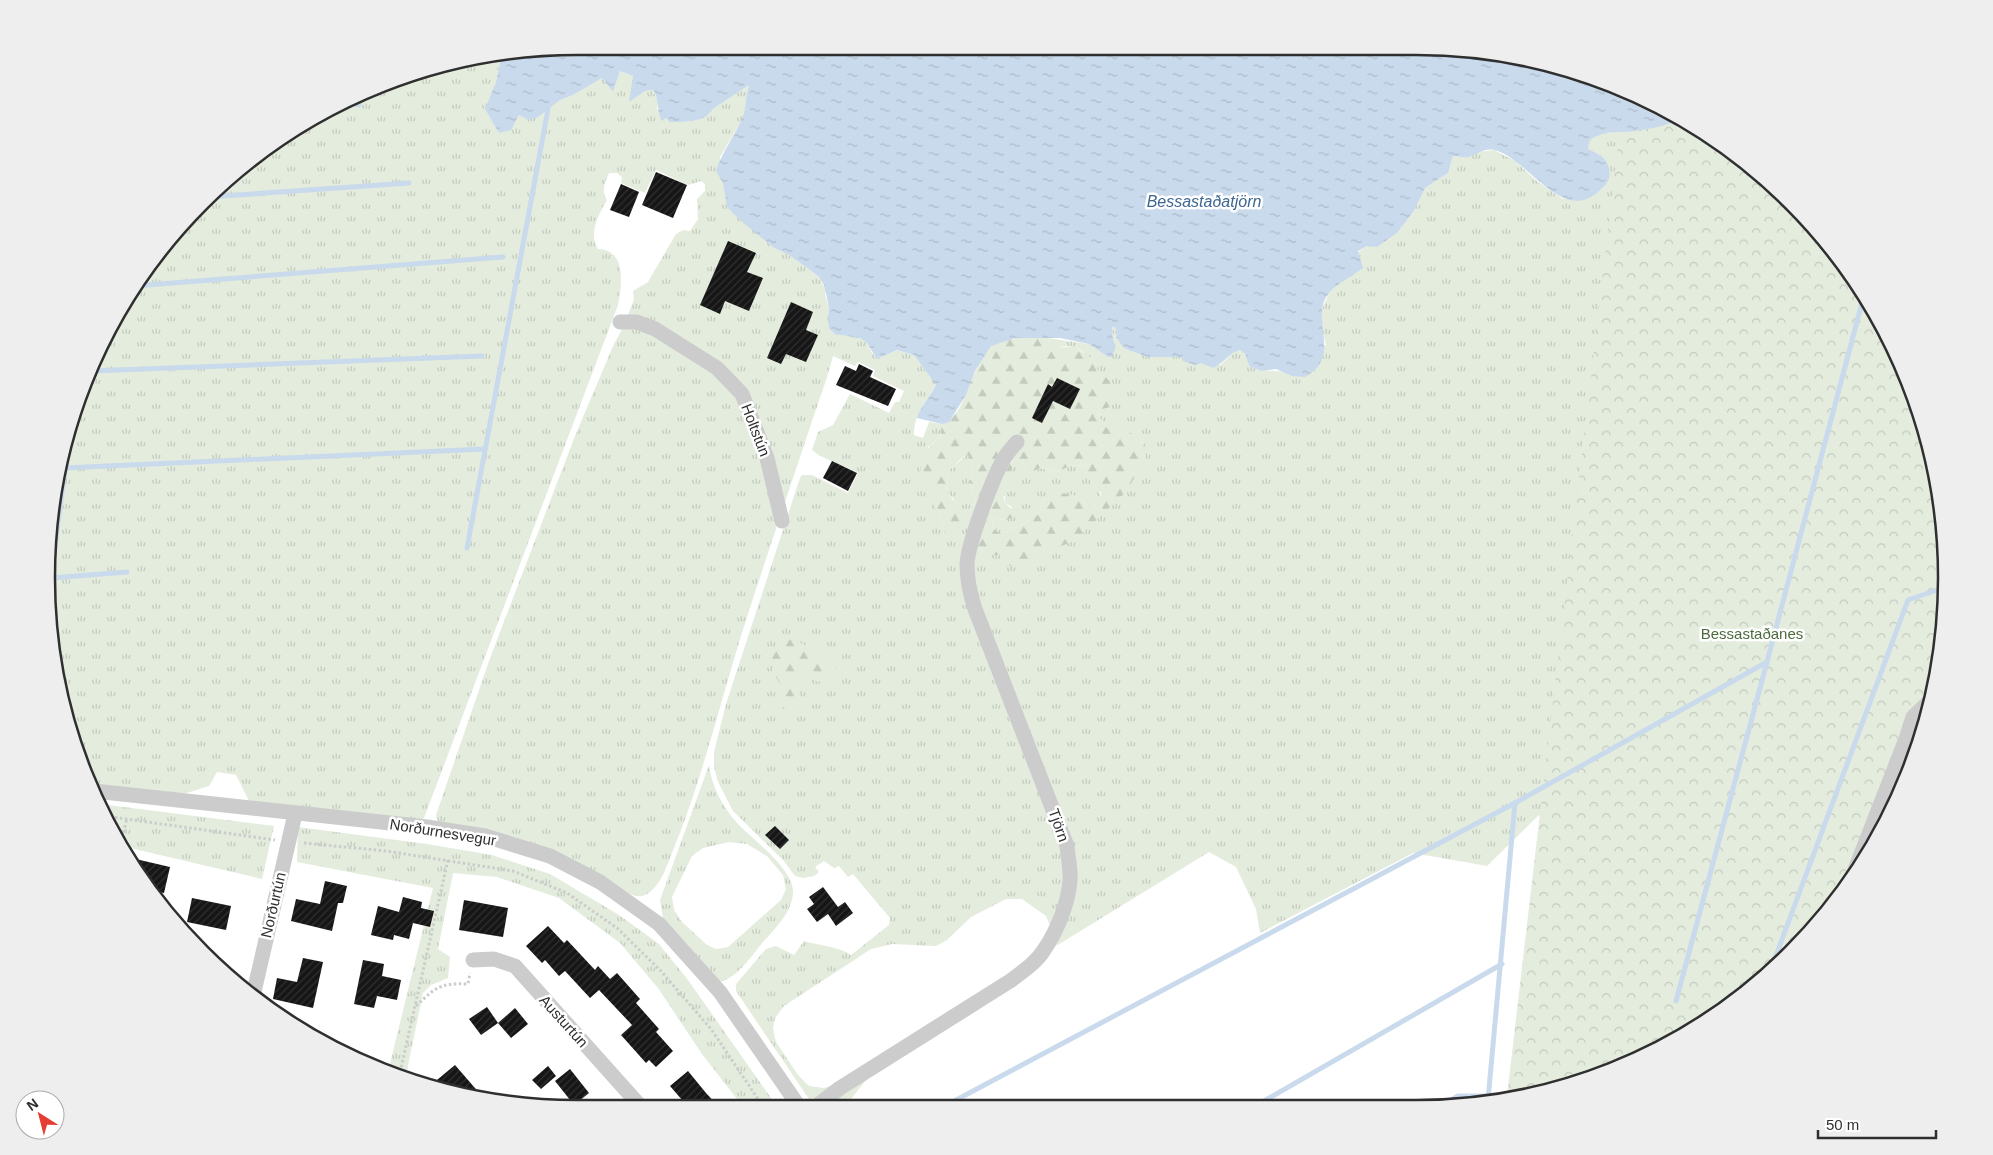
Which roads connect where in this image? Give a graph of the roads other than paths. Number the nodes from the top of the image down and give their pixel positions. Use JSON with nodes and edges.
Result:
{"nodes":[{"id":1,"x":620,"y":322,"type":"dead end"},
{"id":2,"x":1017,"y":442,"type":"dead end"},
{"id":3,"x":782,"y":520,"type":"dead end"},
{"id":4,"x":1921,"y":710,"type":"edge"},
{"id":5,"x":102,"y":792,"type":"edge"},
{"id":6,"x":295,"y":814,"type":"junction"},
{"id":7,"x":1866,"y":843,"type":"edge"},
{"id":8,"x":473,"y":960,"type":"road end"},
{"id":9,"x":255,"y":988,"type":"edge"},
{"id":10,"x":635,"y":1100,"type":"edge"},
{"id":11,"x":794,"y":1100,"type":"edge"},
{"id":12,"x":824,"y":1100,"type":"edge"}],
"edges":[{"from":1,"to":3,"type":"street","name":"Holtstún"},
{"from":2,"to":12,"type":"street","name":"Tjörn"},
{"from":4,"to":7,"type":"street"},
{"from":5,"to":6,"type":"street","name":"Norðurnesvegur"},
{"from":6,"to":9,"type":"street","name":"Norðurtún"},
{"from":6,"to":11,"type":"street","name":"Norðurnesvegur"},
{"from":8,"to":10,"type":"street","name":"Austurtún"}]}
